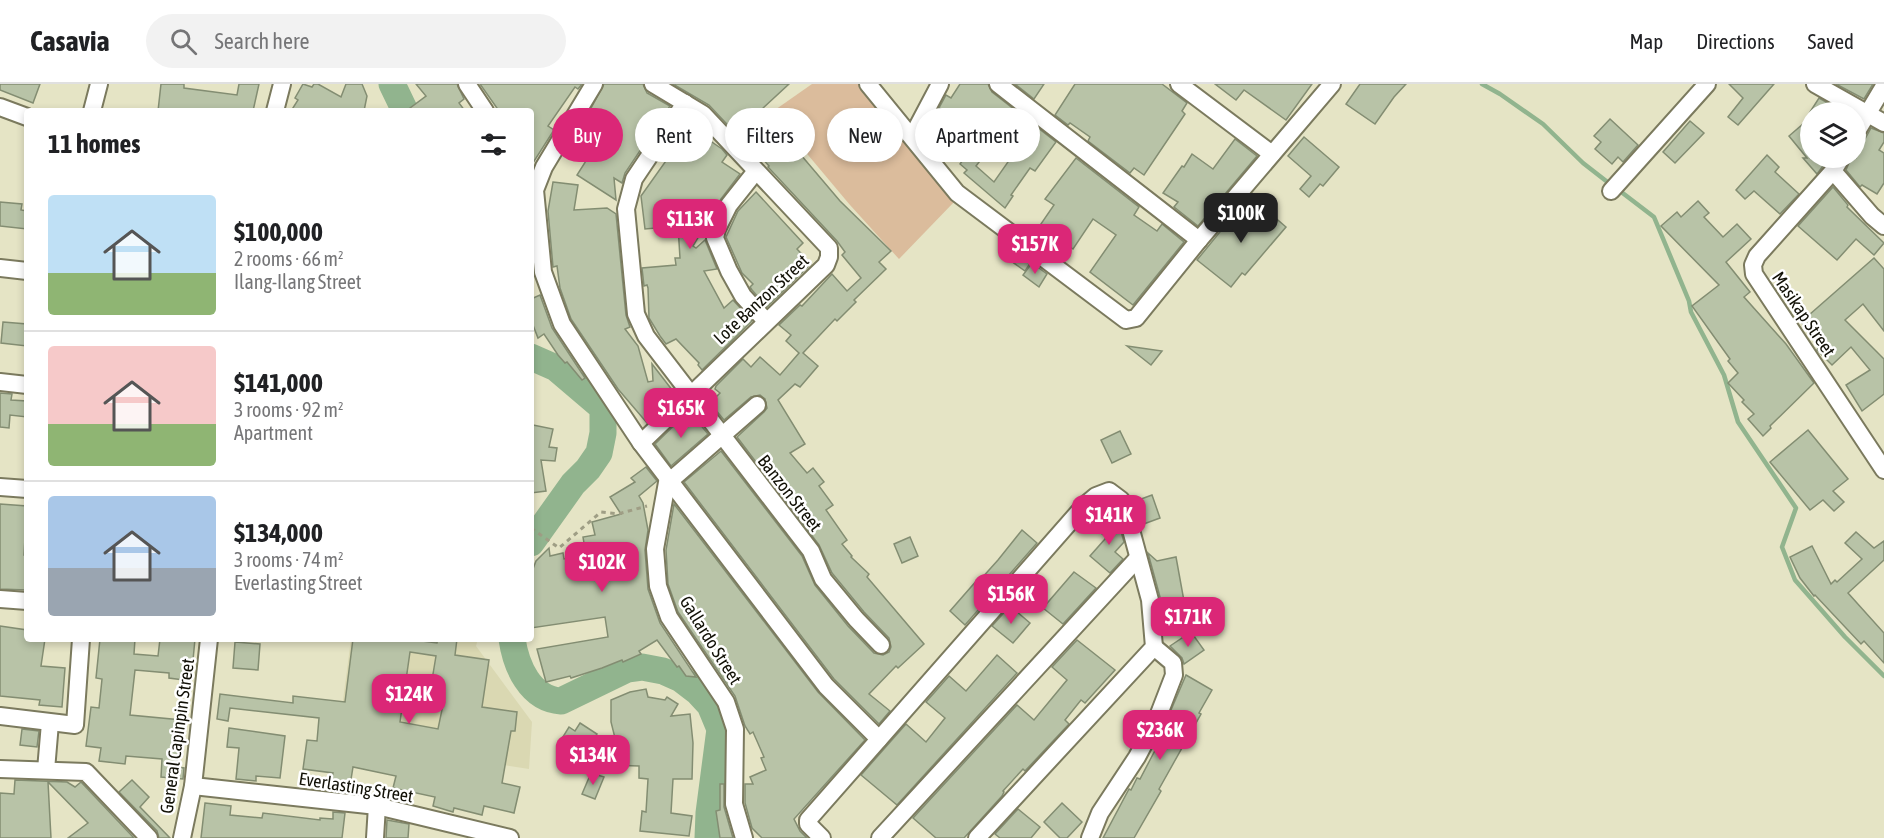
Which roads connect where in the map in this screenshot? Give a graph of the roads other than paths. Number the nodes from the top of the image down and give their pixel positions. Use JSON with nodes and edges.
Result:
{"nodes":[{"id":1,"x":99,"y":84,"type":"edge"},
{"id":2,"x":282,"y":84,"type":"edge"},
{"id":3,"x":467,"y":84,"type":"edge"},
{"id":4,"x":594,"y":84,"type":"edge"},
{"id":5,"x":653,"y":84,"type":"edge"},
{"id":6,"x":868,"y":84,"type":"edge"},
{"id":7,"x":940,"y":84,"type":"edge"},
{"id":8,"x":998,"y":84,"type":"edge"},
{"id":9,"x":1179,"y":84,"type":"edge"},
{"id":10,"x":1332,"y":84,"type":"edge"},
{"id":11,"x":1707,"y":84,"type":"edge"},
{"id":12,"x":1815,"y":84,"type":"edge"},
{"id":13,"x":1884,"y":86,"type":"edge"},
{"id":14,"x":686,"y":103,"type":"junction"},
{"id":15,"x":0,"y":107,"type":"edge"},
{"id":16,"x":93,"y":108,"type":"edge"},
{"id":17,"x":276,"y":108,"type":"edge"},
{"id":18,"x":483,"y":108,"type":"edge"},
{"id":19,"x":1868,"y":113,"type":"junction"},
{"id":20,"x":24,"y":116,"type":"edge"},
{"id":21,"x":1866,"y":116,"type":"edge"},
{"id":22,"x":1884,"y":123,"type":"edge"},
{"id":23,"x":912,"y":137,"type":"junction"},
{"id":24,"x":1272,"y":154,"type":"junction"},
{"id":25,"x":1834,"y":168,"type":"edge"},
{"id":26,"x":1840,"y":168,"type":"edge"},
{"id":27,"x":756,"y":171,"type":"junction"},
{"id":28,"x":534,"y":185,"type":"edge"},
{"id":29,"x":1611,"y":190,"type":"dead end"},
{"id":30,"x":534,"y":196,"type":"edge"},
{"id":31,"x":1884,"y":226,"type":"edge"},
{"id":32,"x":1199,"y":240,"type":"junction"},
{"id":33,"x":0,"y":268,"type":"edge"},
{"id":34,"x":24,"y":271,"type":"edge"},
{"id":35,"x":766,"y":321,"type":"junction"},
{"id":36,"x":0,"y":382,"type":"edge"},
{"id":37,"x":24,"y":385,"type":"edge"},
{"id":38,"x":690,"y":395,"type":"junction"},
{"id":39,"x":757,"y":405,"type":"dead end"},
{"id":40,"x":722,"y":437,"type":"junction"},
{"id":41,"x":641,"y":443,"type":"junction"},
{"id":42,"x":1884,"y":470,"type":"edge"},
{"id":43,"x":670,"y":479,"type":"junction"},
{"id":44,"x":0,"y":487,"type":"edge"},
{"id":45,"x":24,"y":489,"type":"edge"},
{"id":46,"x":1137,"y":559,"type":"junction"},
{"id":47,"x":0,"y":599,"type":"edge"},
{"id":48,"x":24,"y":601,"type":"edge"},
{"id":49,"x":81,"y":642,"type":"edge"},
{"id":50,"x":209,"y":642,"type":"edge"},
{"id":51,"x":880,"y":645,"type":"dead end"},
{"id":52,"x":1154,"y":647,"type":"junction"},
{"id":53,"x":0,"y":717,"type":"edge"},
{"id":54,"x":50,"y":723,"type":"junction"},
{"id":55,"x":879,"y":739,"type":"junction"},
{"id":56,"x":0,"y":769,"type":"edge"},
{"id":57,"x":46,"y":770,"type":"junction"},
{"id":58,"x":193,"y":786,"type":"junction"},
{"id":59,"x":377,"y":806,"type":"junction"},
{"id":60,"x":1100,"y":813,"type":"junction"},
{"id":61,"x":149,"y":838,"type":"edge"},
{"id":62,"x":182,"y":838,"type":"edge"},
{"id":63,"x":375,"y":838,"type":"edge"},
{"id":64,"x":510,"y":838,"type":"edge"},
{"id":65,"x":744,"y":838,"type":"edge"},
{"id":66,"x":822,"y":838,"type":"edge"},
{"id":67,"x":880,"y":838,"type":"edge"},
{"id":68,"x":977,"y":838,"type":"edge"},
{"id":69,"x":1077,"y":838,"type":"edge"},
{"id":70,"x":1090,"y":838,"type":"edge"}],
"edges":[{"from":1,"to":16,"type":"street"},
{"from":2,"to":17,"type":"street"},
{"from":3,"to":18,"type":"street"},
{"from":4,"to":28,"type":"street"},
{"from":5,"to":14,"type":"street","name":"Lote Banzon Street"},
{"from":6,"to":23,"type":"street"},
{"from":7,"to":23,"type":"street"},
{"from":8,"to":32,"type":"street"},
{"from":9,"to":24,"type":"street"},
{"from":10,"to":24,"type":"street"},
{"from":11,"to":29,"type":"street"},
{"from":12,"to":19,"type":"street"},
{"from":13,"to":19,"type":"street"},
{"from":14,"to":27,"type":"street","name":"Lote Banzon Street"},
{"from":14,"to":38,"type":"street","name":"Banzon Street"},
{"from":15,"to":20,"type":"street"},
{"from":19,"to":21,"type":"street"},
{"from":19,"to":22,"type":"street"},
{"from":23,"to":32,"type":"street"},
{"from":24,"to":32,"type":"street"},
{"from":25,"to":42,"type":"street","name":"Masikap Street"},
{"from":26,"to":31,"type":"street"},
{"from":27,"to":35,"type":"street"},
{"from":27,"to":35,"type":"street","name":"Lote Banzon Street"},
{"from":30,"to":41,"type":"street"},
{"from":33,"to":34,"type":"street"},
{"from":35,"to":38,"type":"street","name":"Lote Banzon Street"},
{"from":36,"to":37,"type":"street"},
{"from":38,"to":40,"type":"street","name":"Banzon Street"},
{"from":38,"to":41,"type":"street","name":"Lote Banzon Street"},
{"from":39,"to":40,"type":"street"},
{"from":40,"to":43,"type":"street"},
{"from":40,"to":51,"type":"street","name":"Banzon Street"},
{"from":41,"to":43,"type":"street"},
{"from":43,"to":55,"type":"street"},
{"from":43,"to":65,"type":"street","name":"Gallardo Street"},
{"from":44,"to":45,"type":"street"},
{"from":46,"to":52,"type":"street"},
{"from":46,"to":55,"type":"street"},
{"from":46,"to":67,"type":"street"},
{"from":47,"to":48,"type":"street"},
{"from":49,"to":54,"type":"street"},
{"from":50,"to":58,"type":"street","name":"General Capinpin Street"},
{"from":52,"to":60,"type":"street"},
{"from":52,"to":68,"type":"street"},
{"from":53,"to":54,"type":"street"},
{"from":54,"to":57,"type":"street"},
{"from":55,"to":66,"type":"street"},
{"from":56,"to":57,"type":"street"},
{"from":57,"to":61,"type":"street"},
{"from":58,"to":59,"type":"street","name":"Everlasting Street"},
{"from":58,"to":62,"type":"street","name":"General Capinpin Street"},
{"from":59,"to":63,"type":"street"},
{"from":59,"to":64,"type":"street","name":"Everlasting Street"},
{"from":60,"to":69,"type":"street"},
{"from":60,"to":70,"type":"street"}]}
